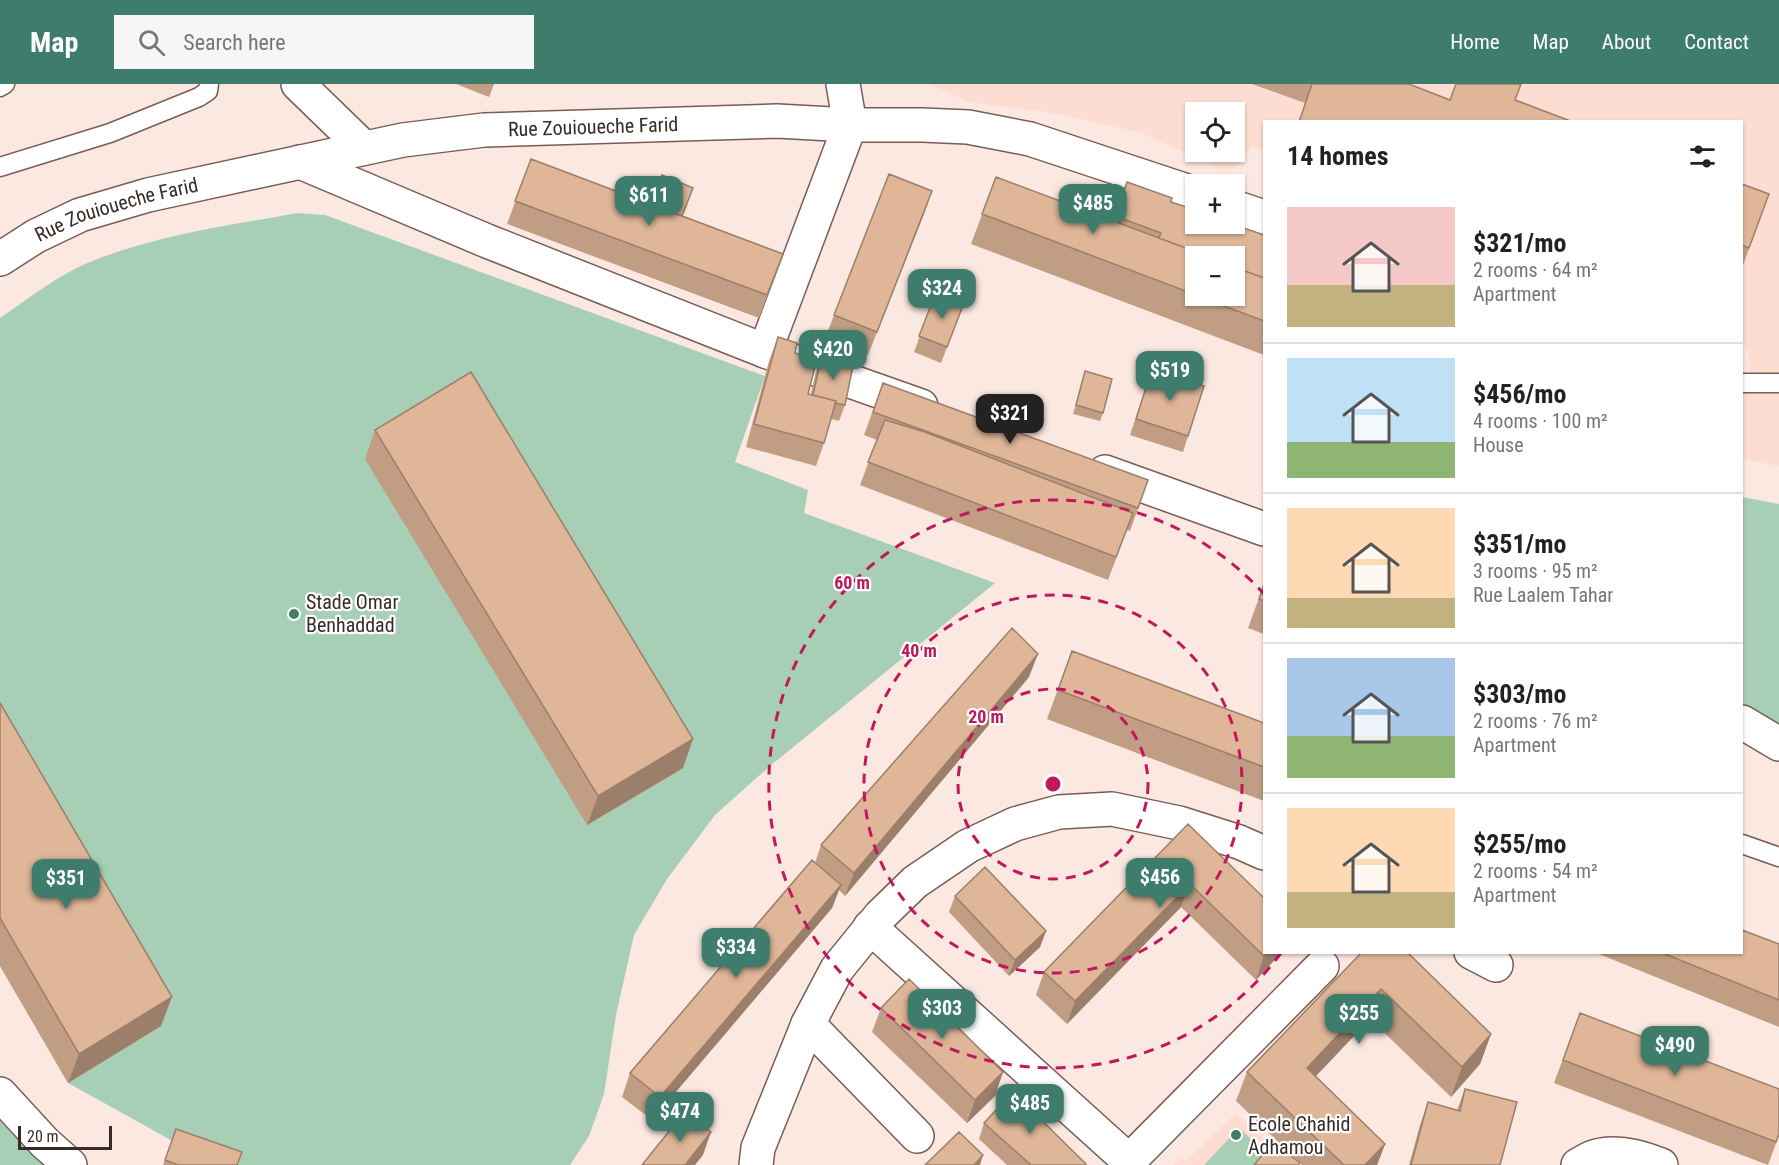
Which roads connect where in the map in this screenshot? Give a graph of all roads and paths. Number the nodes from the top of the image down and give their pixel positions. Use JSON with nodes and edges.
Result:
{"nodes":[{"id":1,"x":5,"y":84,"type":"edge"},
{"id":2,"x":209,"y":84,"type":"edge"},
{"id":3,"x":298,"y":84,"type":"edge"},
{"id":4,"x":843,"y":84,"type":"edge"},
{"id":5,"x":0,"y":87,"type":"edge"},
{"id":6,"x":850,"y":125,"type":"junction"},
{"id":7,"x":364,"y":148,"type":"junction"},
{"id":8,"x":300,"y":162,"type":"junction"},
{"id":9,"x":0,"y":167,"type":"edge"},
{"id":10,"x":1185,"y":190,"type":"edge"},
{"id":11,"x":1245,"y":211,"type":"edge"},
{"id":12,"x":1263,"y":217,"type":"edge"},
{"id":13,"x":0,"y":258,"type":"edge"},
{"id":14,"x":765,"y":351,"type":"junction"},
{"id":15,"x":1743,"y":383,"type":"edge"},
{"id":16,"x":1779,"y":383,"type":"edge"},
{"id":17,"x":946,"y":415,"type":"edge"},
{"id":18,"x":1081,"y":463,"type":"edge"},
{"id":19,"x":1263,"y":529,"type":"edge"},
{"id":20,"x":1743,"y":723,"type":"edge"},
{"id":21,"x":1779,"y":744,"type":"edge"},
{"id":22,"x":1743,"y":844,"type":"edge"},
{"id":23,"x":1263,"y":853,"type":"edge"},
{"id":24,"x":1779,"y":857,"type":"edge"},
{"id":25,"x":870,"y":927,"type":"junction"},
{"id":26,"x":1322,"y":966,"type":"dead end"},
{"id":27,"x":808,"y":1024,"type":"junction"},
{"id":28,"x":0,"y":1094,"type":"edge"},
{"id":29,"x":917,"y":1137,"type":"dead end"},
{"id":30,"x":753,"y":1159,"type":"edge"},
{"id":31,"x":70,"y":1165,"type":"edge"},
{"id":32,"x":1578,"y":1165,"type":"edge"},
{"id":33,"x":1661,"y":1165,"type":"edge"}],
"edges":[{"from":1,"to":5,"type":"lane"},
{"from":2,"to":9,"type":"lane"},
{"from":3,"to":7,"type":"street"},
{"from":4,"to":6,"type":"street"},
{"from":6,"to":7,"type":"street","name":"Rue Zouioueche Farid"},
{"from":6,"to":10,"type":"street","name":"Rue Zouioueche Farid"},
{"from":6,"to":14,"type":"street"},
{"from":7,"to":8,"type":"street","name":"Rue Zouioueche Farid"},
{"from":8,"to":13,"type":"street","name":"Rue Zouioueche Farid"},
{"from":8,"to":14,"type":"street"},
{"from":11,"to":12,"type":"street"},
{"from":14,"to":17,"type":"street"},
{"from":15,"to":16,"type":"lane"},
{"from":18,"to":19,"type":"street"},
{"from":20,"to":21,"type":"street"},
{"from":22,"to":24,"type":"lane"},
{"from":23,"to":25,"type":"street"},
{"from":25,"to":26,"type":"street"},
{"from":25,"to":27,"type":"street"},
{"from":27,"to":29,"type":"street"},
{"from":27,"to":30,"type":"street"},
{"from":28,"to":31,"type":"street"},
{"from":32,"to":33,"type":"street"}]}
